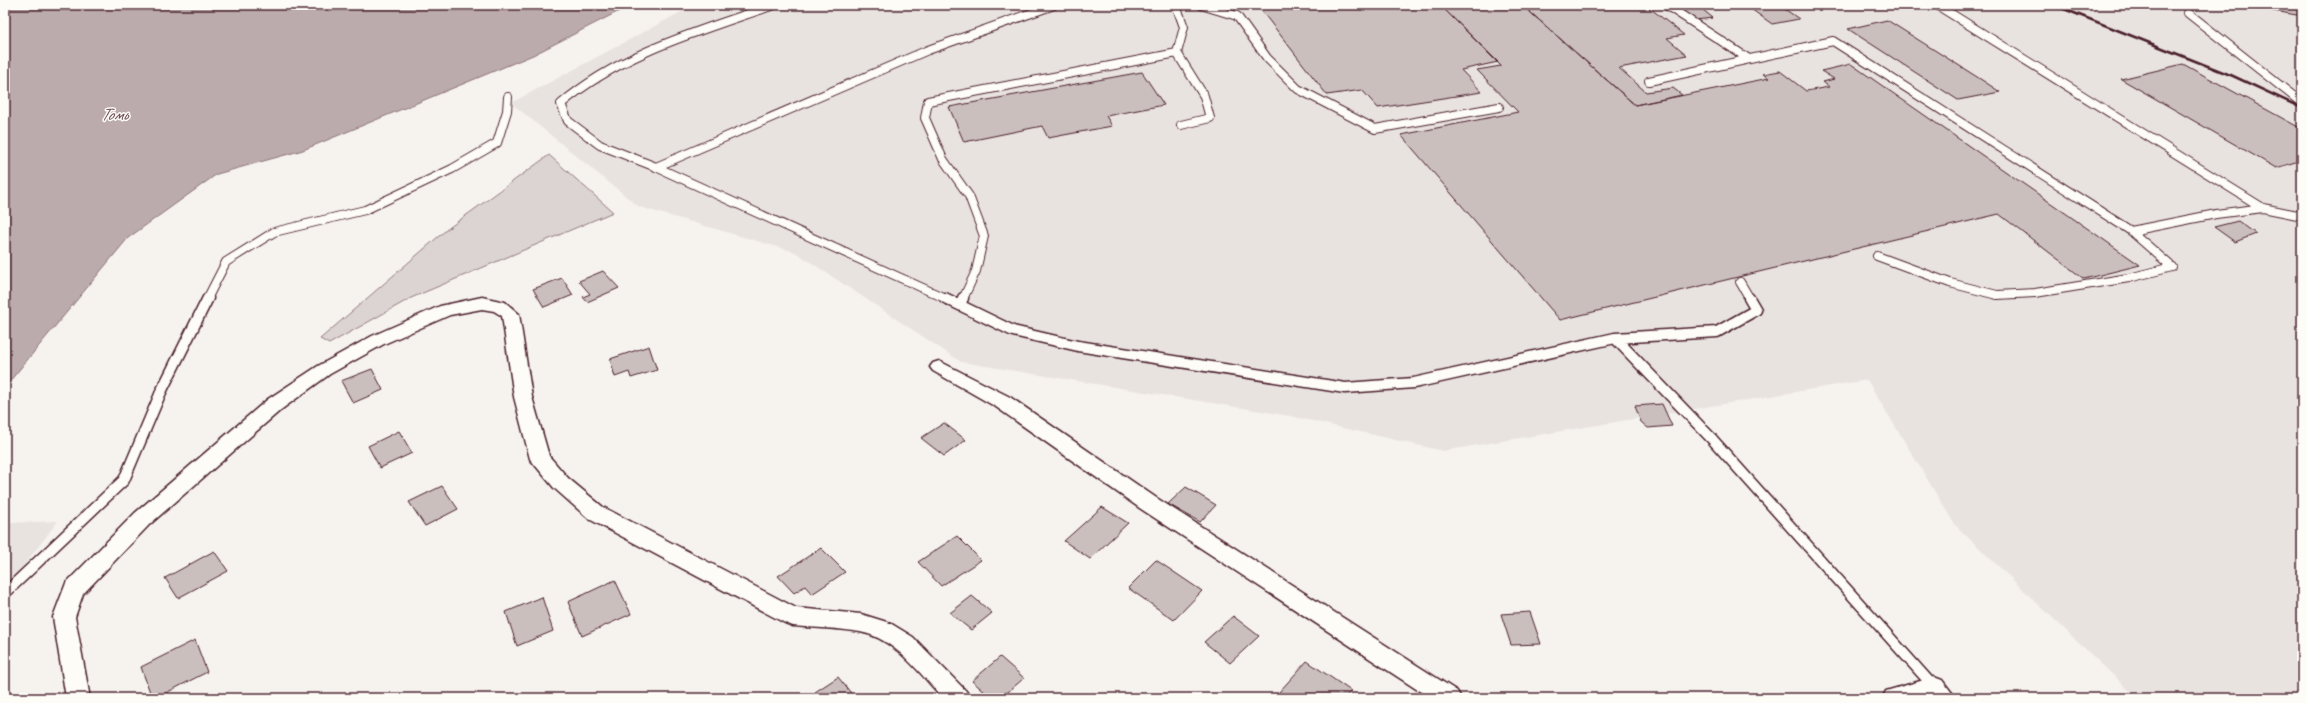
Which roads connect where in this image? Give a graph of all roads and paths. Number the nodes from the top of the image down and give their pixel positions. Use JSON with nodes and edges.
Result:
{"nodes":[{"id":1,"x":774,"y":5,"type":"edge"},
{"id":2,"x":1054,"y":5,"type":"edge"},
{"id":3,"x":1176,"y":5,"type":"edge"},
{"id":4,"x":1201,"y":5,"type":"edge"},
{"id":5,"x":1666,"y":5,"type":"edge"},
{"id":6,"x":1938,"y":5,"type":"edge"},
{"id":7,"x":2188,"y":13,"type":"dead end"},
{"id":8,"x":1177,"y":53,"type":"junction"},
{"id":9,"x":1749,"y":59,"type":"junction"},
{"id":10,"x":1649,"y":82,"type":"dead end"},
{"id":11,"x":508,"y":97,"type":"dead end"},
{"id":12,"x":2302,"y":103,"type":"edge"},
{"id":13,"x":1499,"y":107,"type":"dead end"},
{"id":14,"x":1181,"y":125,"type":"dead end"},
{"id":15,"x":656,"y":167,"type":"junction"},
{"id":16,"x":2263,"y":208,"type":"junction"},
{"id":17,"x":2302,"y":216,"type":"edge"},
{"id":18,"x":2131,"y":231,"type":"junction"},
{"id":19,"x":1877,"y":256,"type":"dead end"},
{"id":20,"x":1740,"y":282,"type":"dead end"},
{"id":21,"x":960,"y":305,"type":"junction"},
{"id":22,"x":1616,"y":338,"type":"junction"},
{"id":23,"x":939,"y":367,"type":"dead end"},
{"id":24,"x":5,"y":593,"type":"edge"},
{"id":25,"x":1939,"y":692,"type":"edge"},
{"id":26,"x":78,"y":698,"type":"edge"},
{"id":27,"x":958,"y":698,"type":"edge"},
{"id":28,"x":1449,"y":698,"type":"edge"},
{"id":29,"x":1894,"y":698,"type":"edge"}],
"edges":[{"from":1,"to":15,"type":"lane"},
{"from":2,"to":15,"type":"lane"},
{"from":3,"to":8,"type":"lane"},
{"from":4,"to":13,"type":"lane"},
{"from":5,"to":9,"type":"lane"},
{"from":6,"to":16,"type":"lane"},
{"from":7,"to":12,"type":"lane"},
{"from":8,"to":14,"type":"lane"},
{"from":8,"to":21,"type":"lane"},
{"from":9,"to":10,"type":"lane"},
{"from":9,"to":18,"type":"lane"},
{"from":11,"to":24,"type":"lane"},
{"from":15,"to":21,"type":"lane"},
{"from":16,"to":17,"type":"lane"},
{"from":16,"to":18,"type":"lane"},
{"from":18,"to":19,"type":"lane"},
{"from":20,"to":22,"type":"lane"},
{"from":21,"to":22,"type":"lane"},
{"from":22,"to":25,"type":"lane"},
{"from":23,"to":28,"type":"street"},
{"from":25,"to":29,"type":"street"},
{"from":26,"to":27,"type":"street"}]}
